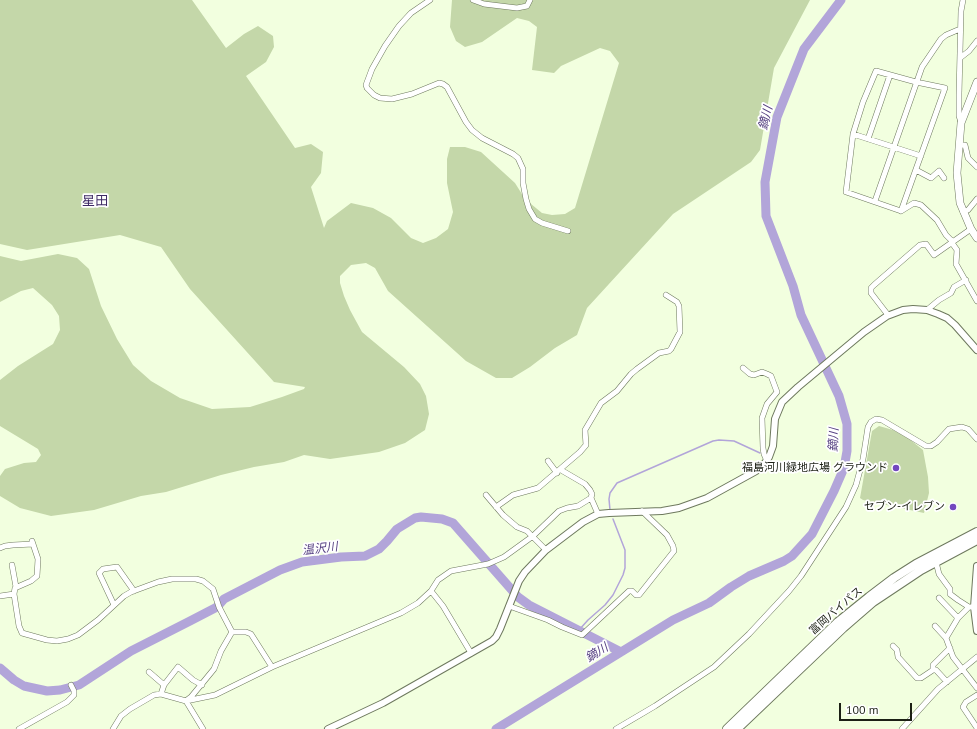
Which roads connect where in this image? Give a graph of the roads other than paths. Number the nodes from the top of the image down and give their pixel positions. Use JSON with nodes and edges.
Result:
{"nodes":[{"id":1,"x":430,"y":0,"type":"edge"},
{"id":2,"x":473,"y":0,"type":"edge"},
{"id":3,"x":530,"y":0,"type":"edge"},
{"id":4,"x":963,"y":0,"type":"edge"},
{"id":5,"x":960,"y":29,"type":"junction"},
{"id":6,"x":977,"y":41,"type":"edge"},
{"id":7,"x":960,"y":58,"type":"junction"},
{"id":8,"x":890,"y":75,"type":"junction"},
{"id":9,"x":916,"y":82,"type":"junction"},
{"id":10,"x":977,"y":82,"type":"edge"},
{"id":11,"x":961,"y":123,"type":"junction"},
{"id":12,"x":853,"y":134,"type":"junction"},
{"id":13,"x":868,"y":139,"type":"junction"},
{"id":14,"x":959,"y":145,"type":"junction"},
{"id":15,"x":894,"y":146,"type":"junction"},
{"id":16,"x":921,"y":156,"type":"junction"},
{"id":17,"x":977,"y":167,"type":"edge"},
{"id":18,"x":916,"y":170,"type":"junction"},
{"id":19,"x":944,"y":178,"type":"dead end"},
{"id":20,"x":977,"y":199,"type":"edge"},
{"id":21,"x":875,"y":201,"type":"junction"},
{"id":22,"x":901,"y":211,"type":"junction"},
{"id":23,"x":963,"y":212,"type":"junction"},
{"id":24,"x":972,"y":229,"type":"junction"},
{"id":25,"x":568,"y":231,"type":"dead end"},
{"id":26,"x":977,"y":238,"type":"edge"},
{"id":27,"x":953,"y":242,"type":"junction"},
{"id":28,"x":966,"y":280,"type":"junction"},
{"id":29,"x":666,"y":296,"type":"dead end"},
{"id":30,"x":977,"y":301,"type":"edge"},
{"id":31,"x":927,"y":310,"type":"junction"},
{"id":32,"x":888,"y":315,"type":"junction"},
{"id":33,"x":977,"y":350,"type":"edge"},
{"id":34,"x":743,"y":368,"type":"dead end"},
{"id":35,"x":977,"y":440,"type":"edge"},
{"id":36,"x":767,"y":460,"type":"junction"},
{"id":37,"x":548,"y":461,"type":"dead end"},
{"id":38,"x":559,"y":471,"type":"junction"},
{"id":39,"x":486,"y":495,"type":"dead end"},
{"id":40,"x":591,"y":498,"type":"junction"},
{"id":41,"x":496,"y":507,"type":"junction"},
{"id":42,"x":642,"y":512,"type":"junction"},
{"id":43,"x":598,"y":514,"type":"junction"},
{"id":44,"x":977,"y":532,"type":"edge"},
{"id":45,"x":533,"y":536,"type":"junction"},
{"id":46,"x":977,"y":540,"type":"edge"},
{"id":47,"x":0,"y":548,"type":"edge"},
{"id":48,"x":546,"y":550,"type":"junction"},
{"id":49,"x":936,"y":562,"type":"junction"},
{"id":50,"x":12,"y":565,"type":"dead end"},
{"id":51,"x":977,"y":566,"type":"edge"},
{"id":52,"x":976,"y":582,"type":"edge"},
{"id":53,"x":16,"y":587,"type":"junction"},
{"id":54,"x":134,"y":590,"type":"junction"},
{"id":55,"x":432,"y":591,"type":"junction"},
{"id":56,"x":14,"y":594,"type":"junction"},
{"id":57,"x":0,"y":596,"type":"edge"},
{"id":58,"x":976,"y":597,"type":"edge"},
{"id":59,"x":939,"y":598,"type":"dead end"},
{"id":60,"x":114,"y":605,"type":"junction"},
{"id":61,"x":509,"y":606,"type":"junction"},
{"id":62,"x":971,"y":607,"type":"junction"},
{"id":63,"x":958,"y":618,"type":"junction"},
{"id":64,"x":935,"y":626,"type":"dead end"},
{"id":65,"x":977,"y":631,"type":"edge"},
{"id":66,"x":232,"y":632,"type":"junction"},
{"id":67,"x":946,"y":638,"type":"junction"},
{"id":68,"x":893,"y":646,"type":"dead end"},
{"id":69,"x":950,"y":648,"type":"junction"},
{"id":70,"x":471,"y":653,"type":"junction"},
{"id":71,"x":977,"y":657,"type":"edge"},
{"id":72,"x":272,"y":667,"type":"junction"},
{"id":73,"x":962,"y":669,"type":"junction"},
{"id":74,"x":933,"y":670,"type":"junction"},
{"id":75,"x":150,"y":672,"type":"dead end"},
{"id":76,"x":947,"y":682,"type":"junction"},
{"id":77,"x":72,"y":685,"type":"dead end"},
{"id":78,"x":164,"y":685,"type":"junction"},
{"id":79,"x":202,"y":685,"type":"junction"},
{"id":80,"x":977,"y":688,"type":"edge"},
{"id":81,"x":162,"y":694,"type":"junction"},
{"id":82,"x":977,"y":695,"type":"edge"},
{"id":83,"x":186,"y":701,"type":"junction"},
{"id":84,"x":740,"y":728,"type":"edge"},
{"id":85,"x":977,"y":728,"type":"edge"},
{"id":86,"x":19,"y":729,"type":"edge"},
{"id":87,"x":113,"y":729,"type":"edge"},
{"id":88,"x":203,"y":729,"type":"edge"},
{"id":89,"x":328,"y":729,"type":"edge"},
{"id":90,"x":616,"y":729,"type":"edge"},
{"id":91,"x":727,"y":729,"type":"edge"},
{"id":92,"x":902,"y":729,"type":"edge"}],
"edges":[{"from":1,"to":25,"type":"street"},
{"from":2,"to":3,"type":"street"},
{"from":4,"to":5,"type":"street"},
{"from":5,"to":7,"type":"street"},
{"from":5,"to":9,"type":"street"},
{"from":6,"to":7,"type":"street"},
{"from":7,"to":11,"type":"street"},
{"from":8,"to":9,"type":"street"},
{"from":8,"to":12,"type":"street"},
{"from":8,"to":13,"type":"street"},
{"from":9,"to":15,"type":"street"},
{"from":9,"to":16,"type":"street"},
{"from":10,"to":11,"type":"main road"},
{"from":11,"to":14,"type":"main road"},
{"from":12,"to":13,"type":"street"},
{"from":12,"to":21,"type":"street"},
{"from":13,"to":15,"type":"street"},
{"from":14,"to":17,"type":"street"},
{"from":14,"to":23,"type":"main road"},
{"from":15,"to":16,"type":"street"},
{"from":15,"to":21,"type":"street"},
{"from":16,"to":18,"type":"street"},
{"from":18,"to":19,"type":"street"},
{"from":18,"to":22,"type":"street"},
{"from":20,"to":23,"type":"street"},
{"from":21,"to":22,"type":"street"},
{"from":22,"to":27,"type":"street"},
{"from":23,"to":24,"type":"main road"},
{"from":24,"to":26,"type":"main road"},
{"from":24,"to":27,"type":"street"},
{"from":27,"to":28,"type":"street"},
{"from":27,"to":32,"type":"street"},
{"from":28,"to":30,"type":"street"},
{"from":28,"to":31,"type":"street"},
{"from":29,"to":38,"type":"street"},
{"from":31,"to":32,"type":"street"},
{"from":31,"to":33,"type":"street"},
{"from":32,"to":36,"type":"street"},
{"from":34,"to":36,"type":"street"},
{"from":35,"to":90,"type":"street"},
{"from":36,"to":42,"type":"street"},
{"from":37,"to":38,"type":"street"},
{"from":38,"to":40,"type":"street"},
{"from":38,"to":41,"type":"street"},
{"from":39,"to":41,"type":"street"},
{"from":40,"to":43,"type":"street"},
{"from":40,"to":45,"type":"street"},
{"from":41,"to":45,"type":"street"},
{"from":42,"to":43,"type":"street"},
{"from":42,"to":61,"type":"street"},
{"from":43,"to":48,"type":"street"},
{"from":44,"to":91,"type":"highway","name":"富岡バイパス"},
{"from":45,"to":48,"type":"street"},
{"from":45,"to":55,"type":"street"},
{"from":46,"to":49,"type":"highway","name":"富岡バイパス"},
{"from":47,"to":53,"type":"street"},
{"from":48,"to":61,"type":"street"},
{"from":49,"to":62,"type":"street"},
{"from":49,"to":84,"type":"highway","name":"富岡バイパス"},
{"from":50,"to":53,"type":"street"},
{"from":51,"to":52,"type":"street"},
{"from":52,"to":58,"type":"street"},
{"from":53,"to":56,"type":"street"},
{"from":54,"to":60,"type":"street"},
{"from":54,"to":60,"type":"street"},
{"from":54,"to":66,"type":"street"},
{"from":55,"to":70,"type":"street"},
{"from":55,"to":72,"type":"street"},
{"from":56,"to":57,"type":"street"},
{"from":56,"to":60,"type":"street"},
{"from":58,"to":62,"type":"street"},
{"from":59,"to":63,"type":"street"},
{"from":61,"to":70,"type":"street"},
{"from":62,"to":63,"type":"street"},
{"from":62,"to":65,"type":"street"},
{"from":63,"to":67,"type":"street"},
{"from":64,"to":67,"type":"street"},
{"from":66,"to":72,"type":"street"},
{"from":66,"to":79,"type":"street"},
{"from":67,"to":69,"type":"street"},
{"from":68,"to":74,"type":"street"},
{"from":69,"to":73,"type":"street"},
{"from":69,"to":74,"type":"street"},
{"from":70,"to":89,"type":"street"},
{"from":71,"to":73,"type":"street"},
{"from":72,"to":83,"type":"street"},
{"from":73,"to":76,"type":"street"},
{"from":73,"to":80,"type":"street"},
{"from":74,"to":76,"type":"street"},
{"from":75,"to":78,"type":"street"},
{"from":76,"to":92,"type":"street"},
{"from":77,"to":86,"type":"street"},
{"from":78,"to":79,"type":"street"},
{"from":78,"to":81,"type":"street"},
{"from":79,"to":83,"type":"street"},
{"from":81,"to":83,"type":"street"},
{"from":81,"to":87,"type":"street"},
{"from":82,"to":85,"type":"street"},
{"from":83,"to":88,"type":"street"}]}
